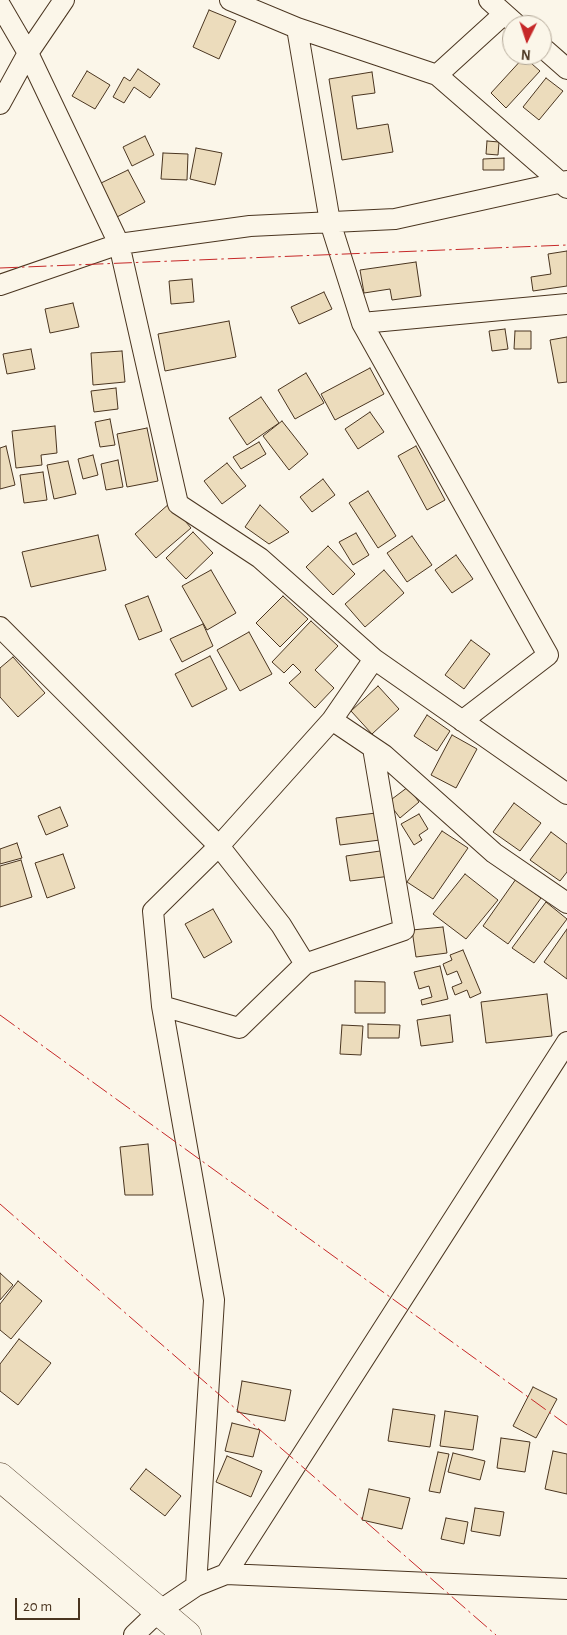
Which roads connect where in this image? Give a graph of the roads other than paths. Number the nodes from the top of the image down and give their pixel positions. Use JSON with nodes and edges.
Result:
{"nodes":[{"id":1,"x":64,"y":0,"type":"edge"},
{"id":2,"x":230,"y":0,"type":"edge"},
{"id":3,"x":489,"y":0,"type":"edge"},
{"id":4,"x":0,"y":5,"type":"edge"},
{"id":5,"x":506,"y":15,"type":"edge"},
{"id":6,"x":502,"y":26,"type":"edge"},
{"id":7,"x":297,"y":28,"type":"junction"},
{"id":8,"x":28,"y":53,"type":"junction"},
{"id":9,"x":552,"y":56,"type":"edge"},
{"id":10,"x":567,"y":69,"type":"edge"},
{"id":11,"x":438,"y":75,"type":"junction"},
{"id":12,"x":0,"y":104,"type":"edge"},
{"id":13,"x":565,"y":184,"type":"edge"},
{"id":14,"x":330,"y":222,"type":"junction"},
{"id":15,"x":119,"y":244,"type":"junction"},
{"id":16,"x":0,"y":285,"type":"edge"},
{"id":17,"x":567,"y":304,"type":"edge"},
{"id":18,"x":362,"y":323,"type":"junction"},
{"id":19,"x":0,"y":627,"type":"edge"},
{"id":20,"x":558,"y":654,"type":"edge"},
{"id":21,"x":374,"y":659,"type":"junction"},
{"id":22,"x":332,"y":720,"type":"junction"},
{"id":23,"x":462,"y":721,"type":"junction"},
{"id":24,"x":373,"y":748,"type":"junction"},
{"id":25,"x":567,"y":794,"type":"edge"},
{"id":26,"x":219,"y":846,"type":"junction"},
{"id":27,"x":567,"y":902,"type":"edge"},
{"id":28,"x":305,"y":964,"type":"junction"},
{"id":29,"x":162,"y":1006,"type":"junction"},
{"id":30,"x":567,"y":1042,"type":"edge"},
{"id":31,"x":0,"y":1477,"type":"edge"},
{"id":32,"x":226,"y":1574,"type":"junction"},
{"id":33,"x":196,"y":1586,"type":"junction"},
{"id":34,"x":567,"y":1589,"type":"edge"},
{"id":35,"x":159,"y":1611,"type":"junction"},
{"id":36,"x":134,"y":1635,"type":"edge"},
{"id":37,"x":187,"y":1635,"type":"edge"}],
"edges":[{"from":1,"to":8,"type":"street"},
{"from":2,"to":7,"type":"street"},
{"from":3,"to":5,"type":"street"},
{"from":4,"to":8,"type":"street"},
{"from":6,"to":11,"type":"street"},
{"from":7,"to":11,"type":"street"},
{"from":7,"to":14,"type":"street"},
{"from":8,"to":12,"type":"street"},
{"from":8,"to":15,"type":"street"},
{"from":9,"to":10,"type":"street"},
{"from":11,"to":13,"type":"street"},
{"from":13,"to":14,"type":"street"},
{"from":14,"to":15,"type":"street"},
{"from":14,"to":18,"type":"street"},
{"from":15,"to":16,"type":"street"},
{"from":15,"to":21,"type":"street"},
{"from":17,"to":18,"type":"street"},
{"from":18,"to":20,"type":"street"},
{"from":19,"to":26,"type":"street"},
{"from":20,"to":23,"type":"street"},
{"from":21,"to":22,"type":"street"},
{"from":21,"to":23,"type":"street"},
{"from":22,"to":24,"type":"street"},
{"from":22,"to":26,"type":"street"},
{"from":23,"to":25,"type":"street"},
{"from":24,"to":27,"type":"street"},
{"from":24,"to":28,"type":"street"},
{"from":26,"to":28,"type":"street"},
{"from":26,"to":29,"type":"street"},
{"from":28,"to":29,"type":"street"},
{"from":29,"to":33,"type":"street"},
{"from":30,"to":32,"type":"street"},
{"from":31,"to":35,"type":"street"},
{"from":32,"to":33,"type":"street"},
{"from":32,"to":34,"type":"street"},
{"from":33,"to":35,"type":"street"},
{"from":35,"to":36,"type":"street"},
{"from":35,"to":37,"type":"street"}]}
